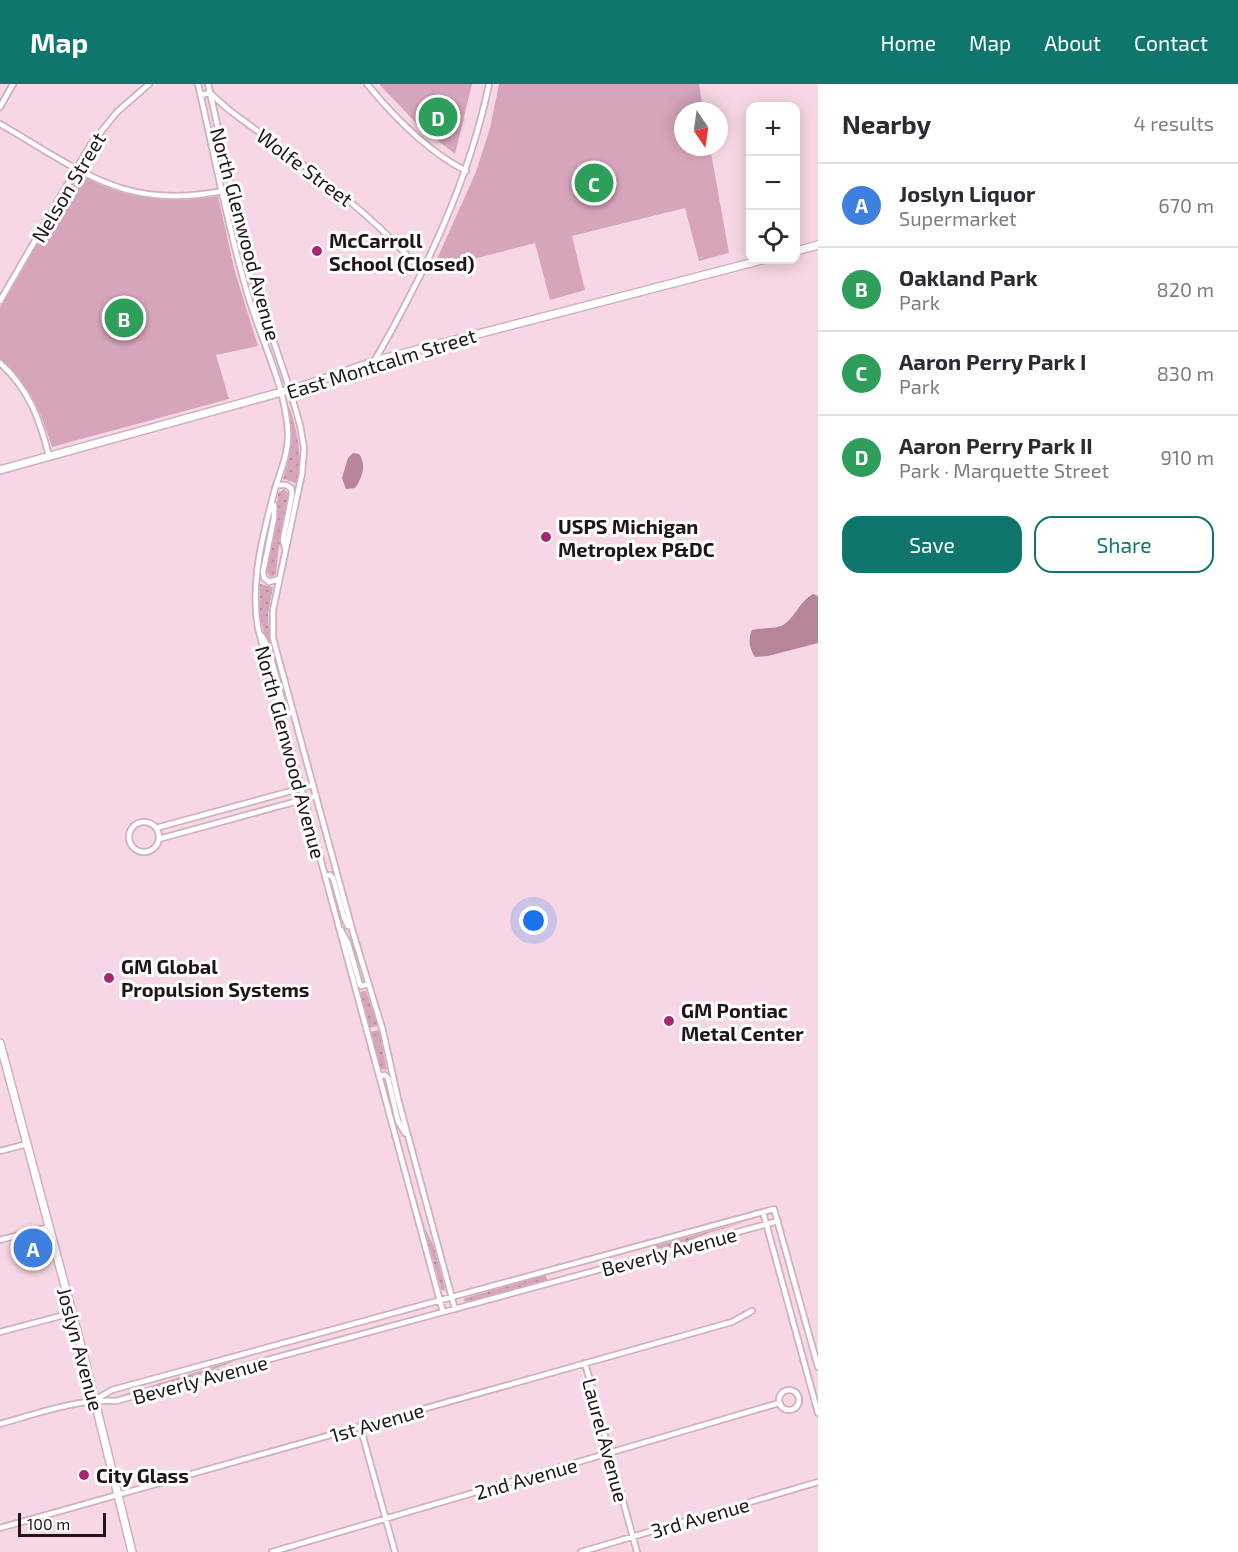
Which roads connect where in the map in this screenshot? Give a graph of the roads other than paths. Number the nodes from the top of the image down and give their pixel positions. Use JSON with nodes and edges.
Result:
{"nodes":[{"id":1,"x":14,"y":84,"type":"edge"},
{"id":2,"x":148,"y":84,"type":"edge"},
{"id":3,"x":198,"y":84,"type":"edge"},
{"id":4,"x":208,"y":84,"type":"edge"},
{"id":5,"x":367,"y":84,"type":"edge"},
{"id":6,"x":489,"y":84,"type":"edge"},
{"id":7,"x":210,"y":93,"type":"junction"},
{"id":8,"x":201,"y":95,"type":"junction"},
{"id":9,"x":0,"y":107,"type":"edge"},
{"id":10,"x":0,"y":124,"type":"edge"},
{"id":11,"x":76,"y":169,"type":"junction"},
{"id":12,"x":465,"y":171,"type":"junction"},
{"id":13,"x":231,"y":189,"type":"junction"},
{"id":14,"x":223,"y":191,"type":"junction"},
{"id":15,"x":818,"y":245,"type":"edge"},
{"id":16,"x":800,"y":250,"type":"edge"},
{"id":17,"x":747,"y":264,"type":"edge"},
{"id":18,"x":421,"y":271,"type":"junction"},
{"id":19,"x":0,"y":301,"type":"edge"},
{"id":20,"x":374,"y":362,"type":"junction"},
{"id":21,"x":0,"y":363,"type":"edge"},
{"id":22,"x":290,"y":390,"type":"junction"},
{"id":23,"x":280,"y":393,"type":"junction"},
{"id":24,"x":49,"y":456,"type":"junction"},
{"id":25,"x":0,"y":470,"type":"edge"},
{"id":26,"x":276,"y":485,"type":"junction"},
{"id":27,"x":274,"y":496,"type":"junction"},
{"id":28,"x":286,"y":551,"type":"junction"},
{"id":29,"x":279,"y":579,"type":"junction"},
{"id":30,"x":258,"y":628,"type":"junction"},
{"id":31,"x":293,"y":712,"type":"junction"},
{"id":32,"x":313,"y":785,"type":"junction"},
{"id":33,"x":301,"y":788,"type":"junction"},
{"id":34,"x":316,"y":796,"type":"junction"},
{"id":35,"x":304,"y":799,"type":"junction"},
{"id":36,"x":156,"y":828,"type":"junction"},
{"id":37,"x":159,"y":839,"type":"junction"},
{"id":38,"x":325,"y":876,"type":"junction"},
{"id":39,"x":337,"y":922,"type":"junction"},
{"id":40,"x":354,"y":936,"type":"junction"},
{"id":41,"x":368,"y":984,"type":"junction"},
{"id":42,"x":0,"y":1042,"type":"edge"},
{"id":43,"x":3,"y":1066,"type":"edge"},
{"id":44,"x":379,"y":1076,"type":"junction"},
{"id":45,"x":409,"y":1141,"type":"junction"},
{"id":46,"x":27,"y":1144,"type":"junction"},
{"id":47,"x":0,"y":1151,"type":"edge"},
{"id":48,"x":763,"y":1212,"type":"junction"},
{"id":49,"x":778,"y":1221,"type":"junction"},
{"id":50,"x":766,"y":1224,"type":"junction"},
{"id":51,"x":49,"y":1227,"type":"junction"},
{"id":52,"x":0,"y":1240,"type":"edge"},
{"id":53,"x":452,"y":1297,"type":"junction"},
{"id":54,"x":440,"y":1300,"type":"junction"},
{"id":55,"x":455,"y":1309,"type":"junction"},
{"id":56,"x":752,"y":1311,"type":"dead end"},
{"id":57,"x":443,"y":1312,"type":"junction"},
{"id":58,"x":72,"y":1313,"type":"junction"},
{"id":59,"x":0,"y":1332,"type":"edge"},
{"id":60,"x":585,"y":1363,"type":"junction"},
{"id":61,"x":818,"y":1367,"type":"edge"},
{"id":62,"x":95,"y":1400,"type":"junction"},
{"id":63,"x":780,"y":1403,"type":"junction"},
{"id":64,"x":818,"y":1413,"type":"edge"},
{"id":65,"x":0,"y":1424,"type":"edge"},
{"id":66,"x":360,"y":1426,"type":"junction"},
{"id":67,"x":610,"y":1453,"type":"junction"},
{"id":68,"x":818,"y":1482,"type":"edge"},
{"id":69,"x":117,"y":1495,"type":"junction"},
{"id":70,"x":386,"y":1519,"type":"junction"},
{"id":71,"x":0,"y":1528,"type":"edge"},
{"id":72,"x":632,"y":1537,"type":"junction"},
{"id":73,"x":132,"y":1552,"type":"edge"},
{"id":74,"x":272,"y":1552,"type":"edge"},
{"id":75,"x":394,"y":1552,"type":"edge"},
{"id":76,"x":581,"y":1552,"type":"edge"},
{"id":77,"x":637,"y":1552,"type":"edge"}],
"edges":[{"from":1,"to":9,"type":"street"},
{"from":2,"to":11,"type":"street","name":"Nelson Street"},
{"from":3,"to":8,"type":"street","name":"North Glenwood Avenue"},
{"from":4,"to":7,"type":"street","name":"North Glenwood Avenue"},
{"from":5,"to":12,"type":"street"},
{"from":6,"to":12,"type":"street"},
{"from":7,"to":8,"type":"street"},
{"from":7,"to":13,"type":"street","name":"North Glenwood Avenue"},
{"from":7,"to":18,"type":"street","name":"Wolfe Street"},
{"from":8,"to":14,"type":"street","name":"North Glenwood Avenue"},
{"from":10,"to":11,"type":"street"},
{"from":11,"to":14,"type":"street"},
{"from":11,"to":19,"type":"street","name":"Nelson Street"},
{"from":12,"to":18,"type":"street"},
{"from":13,"to":14,"type":"street"},
{"from":13,"to":22,"type":"street","name":"North Glenwood Avenue"},
{"from":14,"to":23,"type":"street","name":"North Glenwood Avenue"},
{"from":15,"to":16,"type":"main road"},
{"from":17,"to":20,"type":"main road","name":"East Montcalm Street"},
{"from":18,"to":20,"type":"street"},
{"from":20,"to":22,"type":"main road","name":"East Montcalm Street"},
{"from":21,"to":24,"type":"street"},
{"from":22,"to":23,"type":"main road","name":"East Montcalm Street"},
{"from":22,"to":28,"type":"street","name":"North Glenwood Avenue"},
{"from":23,"to":24,"type":"main road","name":"East Montcalm Street"},
{"from":23,"to":26,"type":"street","name":"North Glenwood Avenue"},
{"from":24,"to":25,"type":"main road","name":"East Montcalm Street"},
{"from":26,"to":27,"type":"street","name":"North Glenwood Avenue"},
{"from":26,"to":28,"type":"street","name":"North Glenwood Avenue"},
{"from":27,"to":29,"type":"street","name":"North Glenwood Avenue"},
{"from":27,"to":30,"type":"street","name":"North Glenwood Avenue"},
{"from":28,"to":29,"type":"street","name":"North Glenwood Avenue"},
{"from":29,"to":31,"type":"street","name":"North Glenwood Avenue"},
{"from":30,"to":31,"type":"street","name":"North Glenwood Avenue"},
{"from":30,"to":33,"type":"street","name":"North Glenwood Avenue"},
{"from":31,"to":32,"type":"street","name":"North Glenwood Avenue"},
{"from":32,"to":33,"type":"street"},
{"from":32,"to":34,"type":"street","name":"North Glenwood Avenue"},
{"from":33,"to":35,"type":"street","name":"North Glenwood Avenue"},
{"from":33,"to":36,"type":"street"},
{"from":34,"to":35,"type":"street"},
{"from":34,"to":40,"type":"street","name":"North Glenwood Avenue"},
{"from":35,"to":37,"type":"street"},
{"from":35,"to":38,"type":"street","name":"North Glenwood Avenue"},
{"from":36,"to":37,"type":"street"},
{"from":36,"to":37,"type":"street"},
{"from":38,"to":39,"type":"street","name":"North Glenwood Avenue"},
{"from":38,"to":40,"type":"street","name":"North Glenwood Avenue"},
{"from":39,"to":41,"type":"street","name":"North Glenwood Avenue"},
{"from":39,"to":44,"type":"street","name":"North Glenwood Avenue"},
{"from":40,"to":41,"type":"street","name":"North Glenwood Avenue"},
{"from":41,"to":45,"type":"street","name":"North Glenwood Avenue"},
{"from":42,"to":43,"type":"main road","name":"Joslyn Avenue"},
{"from":43,"to":46,"type":"main road","name":"Joslyn Avenue"},
{"from":44,"to":45,"type":"street","name":"North Glenwood Avenue"},
{"from":44,"to":54,"type":"street","name":"North Glenwood Avenue"},
{"from":45,"to":53,"type":"street","name":"North Glenwood Avenue"},
{"from":46,"to":47,"type":"street"},
{"from":46,"to":51,"type":"main road","name":"Joslyn Avenue"},
{"from":48,"to":49,"type":"street","name":"Beverly Avenue"},
{"from":48,"to":50,"type":"street"},
{"from":48,"to":53,"type":"street","name":"Beverly Avenue"},
{"from":49,"to":50,"type":"street","name":"Beverly Avenue"},
{"from":49,"to":61,"type":"street"},
{"from":50,"to":55,"type":"street","name":"Beverly Avenue"},
{"from":50,"to":64,"type":"street"},
{"from":51,"to":52,"type":"street"},
{"from":51,"to":58,"type":"main road","name":"Joslyn Avenue"},
{"from":53,"to":54,"type":"street","name":"Beverly Avenue"},
{"from":53,"to":55,"type":"street","name":"North Glenwood Avenue"},
{"from":54,"to":57,"type":"street","name":"North Glenwood Avenue"},
{"from":54,"to":62,"type":"street","name":"Beverly Avenue"},
{"from":55,"to":57,"type":"street","name":"Beverly Avenue"},
{"from":56,"to":60,"type":"street","name":"1st Avenue"},
{"from":57,"to":62,"type":"street","name":"Beverly Avenue"},
{"from":58,"to":59,"type":"street"},
{"from":58,"to":62,"type":"main road","name":"Joslyn Avenue"},
{"from":60,"to":66,"type":"street","name":"1st Avenue"},
{"from":60,"to":67,"type":"street","name":"Laurel Avenue"},
{"from":62,"to":65,"type":"street"},
{"from":62,"to":69,"type":"main road","name":"Joslyn Avenue"},
{"from":63,"to":63,"type":"street","name":"2nd Avenue"},
{"from":63,"to":67,"type":"street","name":"2nd Avenue"},
{"from":66,"to":69,"type":"street","name":"1st Avenue"},
{"from":66,"to":70,"type":"street"},
{"from":67,"to":70,"type":"street","name":"2nd Avenue"},
{"from":67,"to":72,"type":"street","name":"Laurel Avenue"},
{"from":68,"to":72,"type":"street","name":"3rd Avenue"},
{"from":69,"to":71,"type":"street","name":"1st Avenue"},
{"from":69,"to":73,"type":"main road","name":"Joslyn Avenue"},
{"from":70,"to":74,"type":"street","name":"2nd Avenue"},
{"from":70,"to":75,"type":"street"},
{"from":72,"to":76,"type":"street","name":"3rd Avenue"},
{"from":72,"to":77,"type":"street","name":"Laurel Avenue"}]}
